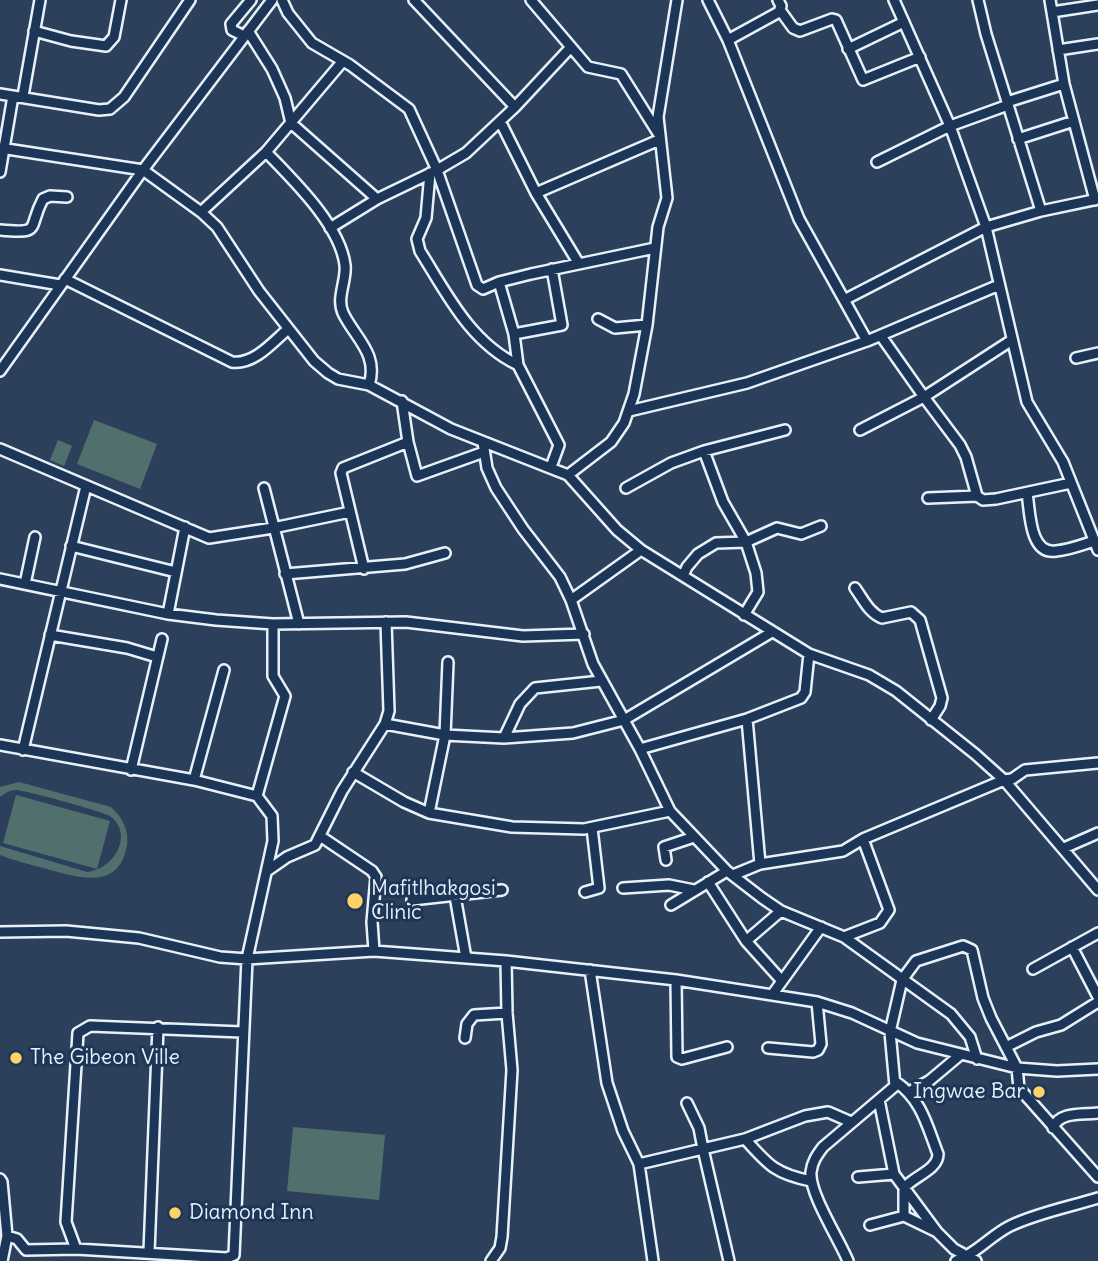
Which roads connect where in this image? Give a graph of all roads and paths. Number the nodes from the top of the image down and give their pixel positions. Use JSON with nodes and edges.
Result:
{"nodes":[{"id":1,"x":40,"y":0,"type":"edge"},
{"id":2,"x":121,"y":0,"type":"edge"},
{"id":3,"x":190,"y":0,"type":"edge"},
{"id":4,"x":251,"y":0,"type":"edge"},
{"id":5,"x":271,"y":0,"type":"edge"},
{"id":6,"x":282,"y":0,"type":"edge"},
{"id":7,"x":414,"y":0,"type":"edge"},
{"id":8,"x":531,"y":0,"type":"edge"},
{"id":9,"x":677,"y":0,"type":"edge"},
{"id":10,"x":708,"y":0,"type":"edge"},
{"id":11,"x":894,"y":0,"type":"edge"},
{"id":12,"x":978,"y":0,"type":"edge"},
{"id":13,"x":1050,"y":0,"type":"edge"},
{"id":14,"x":779,"y":5,"type":"edge"},
{"id":15,"x":1098,"y":5,"type":"edge"},
{"id":16,"x":1052,"y":12,"type":"junction"},
{"id":17,"x":904,"y":22,"type":"junction"},
{"id":18,"x":34,"y":31,"type":"junction"},
{"id":19,"x":246,"y":34,"type":"junction"},
{"id":20,"x":728,"y":40,"type":"junction"},
{"id":21,"x":1098,"y":44,"type":"edge"},
{"id":22,"x":571,"y":47,"type":"junction"},
{"id":23,"x":848,"y":49,"type":"junction"},
{"id":24,"x":1058,"y":50,"type":"junction"},
{"id":25,"x":920,"y":57,"type":"junction"},
{"id":26,"x":343,"y":61,"type":"junction"},
{"id":27,"x":1064,"y":84,"type":"junction"},
{"id":28,"x":0,"y":94,"type":"edge"},
{"id":29,"x":18,"y":96,"type":"junction"},
{"id":30,"x":1007,"y":103,"type":"junction"},
{"id":31,"x":515,"y":107,"type":"junction"},
{"id":32,"x":500,"y":121,"type":"junction"},
{"id":33,"x":1074,"y":121,"type":"junction"},
{"id":34,"x":291,"y":123,"type":"junction"},
{"id":35,"x":950,"y":126,"type":"junction"},
{"id":36,"x":659,"y":137,"type":"junction"},
{"id":37,"x":1018,"y":139,"type":"junction"},
{"id":38,"x":2,"y":148,"type":"edge"},
{"id":39,"x":266,"y":152,"type":"junction"},
{"id":40,"x":877,"y":162,"type":"dead end"},
{"id":41,"x":144,"y":170,"type":"junction"},
{"id":42,"x":434,"y":171,"type":"junction"},
{"id":43,"x":0,"y":172,"type":"edge"},
{"id":44,"x":536,"y":193,"type":"junction"},
{"id":45,"x":67,"y":197,"type":"dead end"},
{"id":46,"x":377,"y":199,"type":"junction"},
{"id":47,"x":1097,"y":200,"type":"edge"},
{"id":48,"x":1041,"y":211,"type":"junction"},
{"id":49,"x":201,"y":212,"type":"junction"},
{"id":50,"x":986,"y":227,"type":"junction"},
{"id":51,"x":330,"y":228,"type":"junction"},
{"id":52,"x":0,"y":230,"type":"edge"},
{"id":53,"x":655,"y":248,"type":"junction"},
{"id":54,"x":579,"y":264,"type":"junction"},
{"id":55,"x":552,"y":269,"type":"junction"},
{"id":56,"x":0,"y":275,"type":"edge"},
{"id":57,"x":63,"y":282,"type":"junction"},
{"id":58,"x":499,"y":282,"type":"junction"},
{"id":59,"x":999,"y":285,"type":"junction"},
{"id":60,"x":844,"y":300,"type":"junction"},
{"id":61,"x":598,"y":319,"type":"dead end"},
{"id":62,"x":647,"y":325,"type":"junction"},
{"id":63,"x":288,"y":329,"type":"junction"},
{"id":64,"x":514,"y":334,"type":"junction"},
{"id":65,"x":881,"y":335,"type":"junction"},
{"id":66,"x":1012,"y":340,"type":"junction"},
{"id":67,"x":867,"y":341,"type":"junction"},
{"id":68,"x":1098,"y":353,"type":"edge"},
{"id":69,"x":1076,"y":358,"type":"dead end"},
{"id":70,"x":518,"y":365,"type":"junction"},
{"id":71,"x":0,"y":370,"type":"edge"},
{"id":72,"x":369,"y":385,"type":"junction"},
{"id":73,"x":923,"y":397,"type":"junction"},
{"id":74,"x":402,"y":401,"type":"junction"},
{"id":75,"x":629,"y":411,"type":"junction"},
{"id":76,"x":785,"y":430,"type":"dead end"},
{"id":77,"x":860,"y":430,"type":"dead end"},
{"id":78,"x":408,"y":442,"type":"junction"},
{"id":79,"x":483,"y":447,"type":"junction"},
{"id":80,"x":0,"y":449,"type":"edge"},
{"id":81,"x":704,"y":451,"type":"junction"},
{"id":82,"x":551,"y":467,"type":"junction"},
{"id":83,"x":568,"y":475,"type":"junction"},
{"id":84,"x":1071,"y":483,"type":"junction"},
{"id":85,"x":86,"y":486,"type":"junction"},
{"id":86,"x":264,"y":488,"type":"dead end"},
{"id":87,"x":626,"y":488,"type":"dead end"},
{"id":88,"x":1027,"y":493,"type":"junction"},
{"id":89,"x":977,"y":496,"type":"junction"},
{"id":90,"x":928,"y":498,"type":"dead end"},
{"id":91,"x":350,"y":512,"type":"junction"},
{"id":92,"x":821,"y":526,"type":"dead end"},
{"id":93,"x":185,"y":527,"type":"junction"},
{"id":94,"x":273,"y":528,"type":"junction"},
{"id":95,"x":35,"y":537,"type":"dead end"},
{"id":96,"x":746,"y":542,"type":"junction"},
{"id":97,"x":71,"y":546,"type":"junction"},
{"id":98,"x":1096,"y":546,"type":"edge"},
{"id":99,"x":642,"y":550,"type":"junction"},
{"id":100,"x":445,"y":553,"type":"dead end"},
{"id":101,"x":364,"y":569,"type":"junction"},
{"id":102,"x":176,"y":572,"type":"junction"},
{"id":103,"x":285,"y":574,"type":"junction"},
{"id":104,"x":682,"y":576,"type":"junction"},
{"id":105,"x":0,"y":579,"type":"edge"},
{"id":106,"x":26,"y":584,"type":"junction"},
{"id":107,"x":855,"y":588,"type":"dead end"},
{"id":108,"x":60,"y":591,"type":"junction"},
{"id":109,"x":571,"y":600,"type":"junction"},
{"id":110,"x":168,"y":614,"type":"junction"},
{"id":111,"x":744,"y":615,"type":"junction"},
{"id":112,"x":386,"y":622,"type":"junction"},
{"id":113,"x":273,"y":624,"type":"junction"},
{"id":114,"x":299,"y":624,"type":"junction"},
{"id":115,"x":772,"y":632,"type":"junction"},
{"id":116,"x":584,"y":634,"type":"junction"},
{"id":117,"x":50,"y":635,"type":"junction"},
{"id":118,"x":162,"y":639,"type":"dead end"},
{"id":119,"x":809,"y":654,"type":"junction"},
{"id":120,"x":157,"y":657,"type":"junction"},
{"id":121,"x":448,"y":662,"type":"dead end"},
{"id":122,"x":224,"y":670,"type":"dead end"},
{"id":123,"x":601,"y":681,"type":"junction"},
{"id":124,"x":934,"y":715,"type":"junction"},
{"id":125,"x":747,"y":719,"type":"junction"},
{"id":126,"x":624,"y":720,"type":"junction"},
{"id":127,"x":385,"y":724,"type":"junction"},
{"id":128,"x":445,"y":735,"type":"junction"},
{"id":129,"x":504,"y":738,"type":"junction"},
{"id":130,"x":0,"y":745,"type":"edge"},
{"id":131,"x":640,"y":749,"type":"junction"},
{"id":132,"x":23,"y":750,"type":"junction"},
{"id":133,"x":1098,"y":763,"type":"edge"},
{"id":134,"x":131,"y":770,"type":"junction"},
{"id":135,"x":353,"y":772,"type":"junction"},
{"id":136,"x":194,"y":780,"type":"junction"},
{"id":137,"x":1004,"y":780,"type":"junction"},
{"id":138,"x":257,"y":796,"type":"junction"},
{"id":139,"x":670,"y":811,"type":"junction"},
{"id":140,"x":429,"y":813,"type":"junction"},
{"id":141,"x":592,"y":828,"type":"junction"},
{"id":142,"x":1098,"y":833,"type":"edge"},
{"id":143,"x":320,"y":836,"type":"junction"},
{"id":144,"x":694,"y":837,"type":"junction"},
{"id":145,"x":863,"y":839,"type":"junction"},
{"id":146,"x":1064,"y":848,"type":"junction"},
{"id":147,"x":666,"y":860,"type":"dead end"},
{"id":148,"x":760,"y":864,"type":"junction"},
{"id":149,"x":267,"y":871,"type":"junction"},
{"id":150,"x":730,"y":873,"type":"junction"},
{"id":151,"x":708,"y":883,"type":"junction"},
{"id":152,"x":623,"y":888,"type":"dead end"},
{"id":153,"x":502,"y":890,"type":"dead end"},
{"id":154,"x":694,"y":890,"type":"junction"},
{"id":155,"x":1098,"y":890,"type":"edge"},
{"id":156,"x":585,"y":892,"type":"dead end"},
{"id":157,"x":455,"y":896,"type":"junction"},
{"id":158,"x":412,"y":900,"type":"dead end"},
{"id":159,"x":671,"y":905,"type":"dead end"},
{"id":160,"x":781,"y":911,"type":"junction"},
{"id":161,"x":821,"y":927,"type":"junction"},
{"id":162,"x":0,"y":932,"type":"edge"},
{"id":163,"x":1098,"y":933,"type":"edge"},
{"id":164,"x":844,"y":937,"type":"junction"},
{"id":165,"x":746,"y":941,"type":"junction"},
{"id":166,"x":1072,"y":947,"type":"junction"},
{"id":167,"x":374,"y":951,"type":"junction"},
{"id":168,"x":466,"y":958,"type":"junction"},
{"id":169,"x":247,"y":959,"type":"junction"},
{"id":170,"x":506,"y":961,"type":"junction"},
{"id":171,"x":1033,"y":968,"type":"dead end"},
{"id":172,"x":590,"y":970,"type":"junction"},
{"id":173,"x":676,"y":980,"type":"junction"},
{"id":174,"x":902,"y":980,"type":"junction"},
{"id":175,"x":782,"y":981,"type":"junction"},
{"id":176,"x":772,"y":995,"type":"junction"},
{"id":177,"x":1098,"y":996,"type":"edge"},
{"id":178,"x":817,"y":1002,"type":"junction"},
{"id":179,"x":1098,"y":1002,"type":"edge"},
{"id":180,"x":507,"y":1013,"type":"junction"},
{"id":181,"x":158,"y":1027,"type":"junction"},
{"id":182,"x":242,"y":1032,"type":"junction"},
{"id":183,"x":890,"y":1032,"type":"junction"},
{"id":184,"x":465,"y":1038,"type":"dead end"},
{"id":185,"x":727,"y":1047,"type":"dead end"},
{"id":186,"x":1006,"y":1047,"type":"junction"},
{"id":187,"x":768,"y":1048,"type":"dead end"},
{"id":188,"x":960,"y":1055,"type":"junction"},
{"id":189,"x":977,"y":1059,"type":"junction"},
{"id":190,"x":1017,"y":1068,"type":"junction"},
{"id":191,"x":1098,"y":1069,"type":"edge"},
{"id":192,"x":895,"y":1082,"type":"junction"},
{"id":193,"x":909,"y":1092,"type":"junction"},
{"id":194,"x":879,"y":1100,"type":"junction"},
{"id":195,"x":687,"y":1103,"type":"dead end"},
{"id":196,"x":1098,"y":1113,"type":"edge"},
{"id":197,"x":851,"y":1122,"type":"junction"},
{"id":198,"x":1055,"y":1123,"type":"junction"},
{"id":199,"x":745,"y":1139,"type":"junction"},
{"id":200,"x":703,"y":1149,"type":"junction"},
{"id":201,"x":639,"y":1164,"type":"junction"},
{"id":202,"x":894,"y":1174,"type":"junction"},
{"id":203,"x":858,"y":1177,"type":"dead end"},
{"id":204,"x":1098,"y":1177,"type":"edge"},
{"id":205,"x":0,"y":1179,"type":"edge"},
{"id":206,"x":811,"y":1181,"type":"junction"},
{"id":207,"x":904,"y":1188,"type":"junction"},
{"id":208,"x":1098,"y":1198,"type":"edge"},
{"id":209,"x":924,"y":1214,"type":"junction"},
{"id":210,"x":904,"y":1216,"type":"junction"},
{"id":211,"x":919,"y":1224,"type":"junction"},
{"id":212,"x":870,"y":1225,"type":"dead end"},
{"id":213,"x":937,"y":1232,"type":"junction"},
{"id":214,"x":8,"y":1236,"type":"junction"},
{"id":215,"x":76,"y":1249,"type":"junction"},
{"id":216,"x":149,"y":1252,"type":"junction"},
{"id":217,"x":972,"y":1259,"type":"edge"},
{"id":218,"x":2,"y":1261,"type":"edge"},
{"id":219,"x":491,"y":1261,"type":"edge"},
{"id":220,"x":653,"y":1261,"type":"edge"},
{"id":221,"x":729,"y":1261,"type":"edge"},
{"id":222,"x":848,"y":1261,"type":"edge"},
{"id":223,"x":956,"y":1261,"type":"edge"}],
"edges":[{"from":1,"to":18,"type":"street"},
{"from":2,"to":18,"type":"street"},
{"from":3,"to":29,"type":"street"},
{"from":4,"to":19,"type":"street"},
{"from":5,"to":19,"type":"street"},
{"from":6,"to":26,"type":"street"},
{"from":7,"to":31,"type":"street"},
{"from":8,"to":22,"type":"street"},
{"from":9,"to":36,"type":"street"},
{"from":10,"to":20,"type":"street"},
{"from":11,"to":17,"type":"street"},
{"from":12,"to":30,"type":"street"},
{"from":13,"to":16,"type":"street"},
{"from":14,"to":20,"type":"street"},
{"from":14,"to":23,"type":"street"},
{"from":15,"to":16,"type":"street"},
{"from":16,"to":24,"type":"street"},
{"from":17,"to":23,"type":"street"},
{"from":17,"to":25,"type":"street"},
{"from":18,"to":29,"type":"street"},
{"from":19,"to":34,"type":"street"},
{"from":19,"to":41,"type":"street"},
{"from":20,"to":60,"type":"street"},
{"from":21,"to":24,"type":"street"},
{"from":22,"to":31,"type":"street"},
{"from":22,"to":36,"type":"street"},
{"from":23,"to":25,"type":"street"},
{"from":24,"to":27,"type":"street"},
{"from":25,"to":35,"type":"street"},
{"from":26,"to":34,"type":"street"},
{"from":26,"to":42,"type":"street"},
{"from":27,"to":30,"type":"street"},
{"from":27,"to":33,"type":"street"},
{"from":28,"to":29,"type":"street"},
{"from":29,"to":38,"type":"street"},
{"from":30,"to":35,"type":"street"},
{"from":30,"to":37,"type":"street"},
{"from":31,"to":32,"type":"street"},
{"from":32,"to":42,"type":"street"},
{"from":32,"to":44,"type":"street"},
{"from":33,"to":37,"type":"street"},
{"from":33,"to":47,"type":"street"},
{"from":34,"to":39,"type":"street"},
{"from":34,"to":46,"type":"street"},
{"from":35,"to":40,"type":"street"},
{"from":35,"to":50,"type":"street"},
{"from":36,"to":44,"type":"street"},
{"from":36,"to":53,"type":"street"},
{"from":37,"to":48,"type":"street"},
{"from":38,"to":41,"type":"street"},
{"from":38,"to":43,"type":"street"},
{"from":39,"to":49,"type":"street"},
{"from":39,"to":51,"type":"street"},
{"from":41,"to":49,"type":"street"},
{"from":41,"to":57,"type":"street"},
{"from":42,"to":46,"type":"street"},
{"from":42,"to":58,"type":"street"},
{"from":42,"to":70,"type":"street"},
{"from":44,"to":54,"type":"street"},
{"from":45,"to":52,"type":"street"},
{"from":46,"to":51,"type":"street"},
{"from":47,"to":48,"type":"street"},
{"from":48,"to":50,"type":"street"},
{"from":49,"to":63,"type":"street"},
{"from":50,"to":59,"type":"street"},
{"from":50,"to":60,"type":"street"},
{"from":51,"to":72,"type":"street"},
{"from":53,"to":54,"type":"street"},
{"from":53,"to":62,"type":"street"},
{"from":54,"to":55,"type":"street"},
{"from":55,"to":58,"type":"street"},
{"from":55,"to":64,"type":"street"},
{"from":56,"to":57,"type":"street"},
{"from":57,"to":63,"type":"street"},
{"from":57,"to":71,"type":"street"},
{"from":58,"to":64,"type":"street"},
{"from":59,"to":65,"type":"street"},
{"from":59,"to":66,"type":"street"},
{"from":60,"to":67,"type":"street"},
{"from":61,"to":62,"type":"street"},
{"from":62,"to":75,"type":"street"},
{"from":63,"to":72,"type":"street"},
{"from":64,"to":70,"type":"street"},
{"from":65,"to":67,"type":"street"},
{"from":65,"to":73,"type":"street"},
{"from":66,"to":73,"type":"street"},
{"from":66,"to":84,"type":"street"},
{"from":67,"to":75,"type":"street"},
{"from":68,"to":69,"type":"street"},
{"from":70,"to":82,"type":"street"},
{"from":72,"to":74,"type":"street"},
{"from":73,"to":77,"type":"street"},
{"from":73,"to":89,"type":"street"},
{"from":74,"to":78,"type":"street"},
{"from":74,"to":79,"type":"street"},
{"from":75,"to":83,"type":"street"},
{"from":76,"to":81,"type":"street"},
{"from":78,"to":79,"type":"street"},
{"from":78,"to":91,"type":"street"},
{"from":79,"to":82,"type":"street"},
{"from":79,"to":109,"type":"street"},
{"from":80,"to":85,"type":"street"},
{"from":81,"to":87,"type":"street"},
{"from":81,"to":96,"type":"street"},
{"from":82,"to":83,"type":"street"},
{"from":83,"to":99,"type":"street"},
{"from":84,"to":88,"type":"street"},
{"from":84,"to":98,"type":"street"},
{"from":85,"to":93,"type":"street"},
{"from":85,"to":97,"type":"street"},
{"from":86,"to":94,"type":"street"},
{"from":88,"to":89,"type":"street"},
{"from":88,"to":98,"type":"street"},
{"from":89,"to":90,"type":"street"},
{"from":91,"to":94,"type":"street"},
{"from":91,"to":101,"type":"street"},
{"from":92,"to":96,"type":"street"},
{"from":93,"to":94,"type":"street"},
{"from":93,"to":102,"type":"street"},
{"from":94,"to":103,"type":"street"},
{"from":95,"to":106,"type":"street"},
{"from":96,"to":104,"type":"street"},
{"from":96,"to":111,"type":"street"},
{"from":97,"to":102,"type":"street"},
{"from":97,"to":108,"type":"street"},
{"from":99,"to":104,"type":"street"},
{"from":99,"to":109,"type":"street"},
{"from":100,"to":101,"type":"street"},
{"from":101,"to":103,"type":"street"},
{"from":102,"to":110,"type":"street"},
{"from":103,"to":114,"type":"street"},
{"from":104,"to":111,"type":"street"},
{"from":105,"to":106,"type":"street"},
{"from":106,"to":108,"type":"street"},
{"from":107,"to":124,"type":"street"},
{"from":108,"to":110,"type":"street"},
{"from":108,"to":117,"type":"street"},
{"from":109,"to":116,"type":"street"},
{"from":110,"to":113,"type":"street"},
{"from":111,"to":115,"type":"street"},
{"from":112,"to":114,"type":"street"},
{"from":112,"to":116,"type":"street"},
{"from":112,"to":127,"type":"street"},
{"from":113,"to":114,"type":"street"},
{"from":113,"to":138,"type":"street"},
{"from":115,"to":119,"type":"street"},
{"from":115,"to":126,"type":"street"},
{"from":116,"to":123,"type":"street"},
{"from":117,"to":120,"type":"street"},
{"from":117,"to":132,"type":"street"},
{"from":118,"to":120,"type":"street"},
{"from":119,"to":124,"type":"street"},
{"from":119,"to":125,"type":"street"},
{"from":120,"to":134,"type":"street"},
{"from":121,"to":128,"type":"street"},
{"from":122,"to":136,"type":"street"},
{"from":123,"to":126,"type":"street"},
{"from":123,"to":129,"type":"street"},
{"from":124,"to":137,"type":"street"},
{"from":125,"to":131,"type":"street"},
{"from":125,"to":148,"type":"street"},
{"from":126,"to":129,"type":"street"},
{"from":126,"to":131,"type":"street"},
{"from":127,"to":128,"type":"street"},
{"from":127,"to":135,"type":"street"},
{"from":128,"to":129,"type":"street"},
{"from":128,"to":140,"type":"street"},
{"from":130,"to":132,"type":"street"},
{"from":131,"to":139,"type":"street"},
{"from":132,"to":134,"type":"street"},
{"from":133,"to":137,"type":"street"},
{"from":134,"to":136,"type":"street"},
{"from":135,"to":140,"type":"street"},
{"from":135,"to":143,"type":"street"},
{"from":136,"to":138,"type":"street"},
{"from":137,"to":145,"type":"street"},
{"from":137,"to":146,"type":"street"},
{"from":138,"to":149,"type":"street"},
{"from":139,"to":141,"type":"street"},
{"from":139,"to":144,"type":"street"},
{"from":140,"to":141,"type":"street"},
{"from":141,"to":156,"type":"street"},
{"from":142,"to":146,"type":"street"},
{"from":143,"to":149,"type":"street"},
{"from":143,"to":167,"type":"street"},
{"from":144,"to":147,"type":"street"},
{"from":144,"to":150,"type":"street"},
{"from":145,"to":148,"type":"street"},
{"from":145,"to":164,"type":"street"},
{"from":146,"to":155,"type":"street"},
{"from":148,"to":150,"type":"street"},
{"from":149,"to":169,"type":"street"},
{"from":150,"to":151,"type":"street"},
{"from":150,"to":160,"type":"street"},
{"from":151,"to":154,"type":"street"},
{"from":151,"to":165,"type":"street"},
{"from":152,"to":154,"type":"street"},
{"from":153,"to":157,"type":"street"},
{"from":154,"to":159,"type":"street"},
{"from":157,"to":158,"type":"street"},
{"from":157,"to":168,"type":"street"},
{"from":160,"to":161,"type":"street"},
{"from":160,"to":165,"type":"street"},
{"from":161,"to":164,"type":"street"},
{"from":161,"to":175,"type":"street"},
{"from":162,"to":169,"type":"street"},
{"from":163,"to":166,"type":"street"},
{"from":164,"to":174,"type":"street"},
{"from":165,"to":175,"type":"street"},
{"from":166,"to":171,"type":"street"},
{"from":166,"to":177,"type":"street"},
{"from":167,"to":168,"type":"street"},
{"from":167,"to":169,"type":"street"},
{"from":168,"to":170,"type":"street"},
{"from":169,"to":182,"type":"street"},
{"from":170,"to":172,"type":"street"},
{"from":170,"to":180,"type":"street"},
{"from":172,"to":173,"type":"street"},
{"from":172,"to":201,"type":"street"},
{"from":173,"to":176,"type":"street"},
{"from":173,"to":185,"type":"street"},
{"from":174,"to":183,"type":"street"},
{"from":174,"to":186,"type":"street"},
{"from":174,"to":189,"type":"street"},
{"from":175,"to":176,"type":"street"},
{"from":176,"to":178,"type":"street"},
{"from":178,"to":183,"type":"street"},
{"from":178,"to":187,"type":"street"},
{"from":179,"to":186,"type":"street"},
{"from":180,"to":184,"type":"street"},
{"from":180,"to":219,"type":"street"},
{"from":181,"to":182,"type":"street"},
{"from":181,"to":215,"type":"street"},
{"from":181,"to":216,"type":"street"},
{"from":182,"to":216,"type":"street"},
{"from":183,"to":188,"type":"street"},
{"from":183,"to":192,"type":"street"},
{"from":186,"to":190,"type":"street"},
{"from":188,"to":189,"type":"street"},
{"from":188,"to":193,"type":"street"},
{"from":189,"to":190,"type":"street"},
{"from":190,"to":191,"type":"street"},
{"from":190,"to":198,"type":"street"},
{"from":192,"to":193,"type":"street"},
{"from":192,"to":194,"type":"street"},
{"from":193,"to":207,"type":"street"},
{"from":194,"to":197,"type":"street"},
{"from":194,"to":202,"type":"street"},
{"from":195,"to":200,"type":"street"},
{"from":196,"to":198,"type":"street"},
{"from":197,"to":199,"type":"street"},
{"from":197,"to":206,"type":"street"},
{"from":198,"to":204,"type":"street"},
{"from":199,"to":200,"type":"street"},
{"from":199,"to":206,"type":"street"},
{"from":200,"to":201,"type":"street"},
{"from":200,"to":221,"type":"street"},
{"from":201,"to":220,"type":"street"},
{"from":202,"to":203,"type":"street"},
{"from":202,"to":207,"type":"street"},
{"from":205,"to":214,"type":"street"},
{"from":206,"to":222,"type":"street"},
{"from":207,"to":209,"type":"street"},
{"from":207,"to":210,"type":"street"},
{"from":208,"to":217,"type":"street"},
{"from":209,"to":211,"type":"street"},
{"from":209,"to":213,"type":"street"},
{"from":210,"to":211,"type":"street"},
{"from":210,"to":212,"type":"street"},
{"from":211,"to":213,"type":"street"},
{"from":213,"to":217,"type":"street"},
{"from":214,"to":215,"type":"street"},
{"from":214,"to":218,"type":"street"},
{"from":215,"to":216,"type":"street"},
{"from":217,"to":223,"type":"street"}]}
